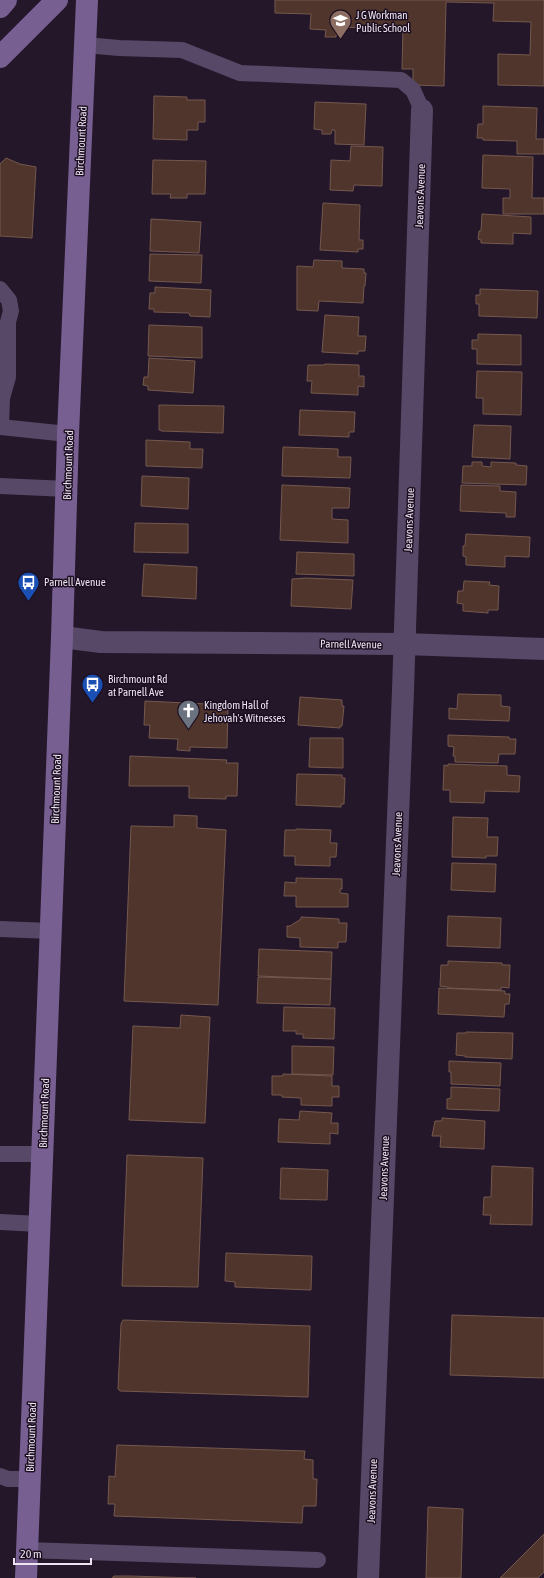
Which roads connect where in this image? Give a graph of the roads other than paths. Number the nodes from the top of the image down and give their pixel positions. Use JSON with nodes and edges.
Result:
{"nodes":[{"id":1,"x":6,"y":0,"type":"edge"},
{"id":2,"x":57,"y":0,"type":"edge"},
{"id":3,"x":87,"y":0,"type":"edge"},
{"id":4,"x":0,"y":7,"type":"edge"},
{"id":5,"x":85,"y":44,"type":"junction"},
{"id":6,"x":0,"y":57,"type":"edge"},
{"id":7,"x":422,"y":110,"type":"joint"},
{"id":8,"x":0,"y":289,"type":"edge"},
{"id":9,"x":4,"y":327,"type":"edge"},
{"id":10,"x":1,"y":396,"type":"edge"},
{"id":11,"x":1,"y":427,"type":"edge"},
{"id":12,"x":68,"y":434,"type":"junction"},
{"id":13,"x":0,"y":486,"type":"edge"},
{"id":14,"x":67,"y":489,"type":"junction"},
{"id":15,"x":62,"y":637,"type":"junction"},
{"id":16,"x":404,"y":644,"type":"junction"},
{"id":17,"x":544,"y":649,"type":"edge"},
{"id":18,"x":0,"y":930,"type":"edge"},
{"id":19,"x":51,"y":931,"type":"junction"},
{"id":20,"x":0,"y":1154,"type":"edge"},
{"id":21,"x":42,"y":1154,"type":"junction"},
{"id":22,"x":0,"y":1222,"type":"edge"},
{"id":23,"x":39,"y":1224,"type":"junction"},
{"id":24,"x":0,"y":1476,"type":"edge"},
{"id":25,"x":30,"y":1479,"type":"junction"},
{"id":26,"x":27,"y":1550,"type":"junction"},
{"id":27,"x":318,"y":1560,"type":"dead end"},
{"id":28,"x":26,"y":1578,"type":"edge"},
{"id":29,"x":368,"y":1578,"type":"edge"}],
"edges":[{"from":1,"to":4,"type":"main road"},
{"from":2,"to":6,"type":"main road"},
{"from":3,"to":5,"type":"main road","name":"Birchmount Road"},
{"from":5,"to":7,"type":"lane"},
{"from":5,"to":12,"type":"main road","name":"Birchmount Road"},
{"from":7,"to":16,"type":"street","name":"Jeavons Avenue"},
{"from":8,"to":9,"type":"lane"},
{"from":9,"to":10,"type":"lane"},
{"from":10,"to":11,"type":"lane"},
{"from":11,"to":12,"type":"lane"},
{"from":12,"to":14,"type":"main road","name":"Birchmount Road"},
{"from":13,"to":14,"type":"lane"},
{"from":14,"to":15,"type":"main road","name":"Birchmount Road"},
{"from":15,"to":16,"type":"street","name":"Parnell Avenue"},
{"from":15,"to":19,"type":"main road","name":"Birchmount Road"},
{"from":16,"to":17,"type":"street","name":"Parnell Avenue"},
{"from":16,"to":29,"type":"street","name":"Jeavons Avenue"},
{"from":18,"to":19,"type":"lane"},
{"from":19,"to":21,"type":"main road","name":"Birchmount Road"},
{"from":20,"to":21,"type":"lane"},
{"from":21,"to":23,"type":"main road","name":"Birchmount Road"},
{"from":22,"to":23,"type":"lane"},
{"from":23,"to":25,"type":"main road","name":"Birchmount Road"},
{"from":24,"to":25,"type":"lane"},
{"from":25,"to":26,"type":"main road","name":"Birchmount Road"},
{"from":26,"to":27,"type":"lane"},
{"from":26,"to":28,"type":"main road","name":"Birchmount Road"}]}
